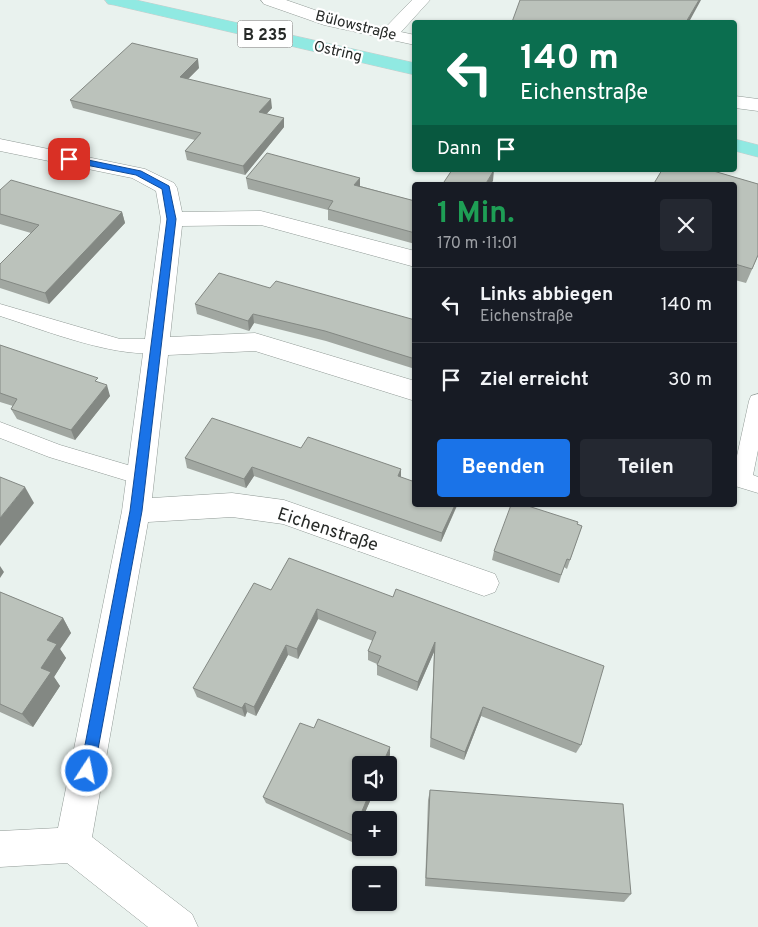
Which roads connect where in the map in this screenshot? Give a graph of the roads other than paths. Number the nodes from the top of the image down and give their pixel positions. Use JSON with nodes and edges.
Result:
{"nodes":[{"id":1,"x":114,"y":0,"type":"edge"},
{"id":2,"x":270,"y":0,"type":"edge"},
{"id":3,"x":421,"y":0,"type":"edge"},
{"id":4,"x":389,"y":34,"type":"junction"},
{"id":5,"x":412,"y":39,"type":"edge"},
{"id":6,"x":412,"y":68,"type":"edge"},
{"id":7,"x":737,"y":102,"type":"edge"},
{"id":8,"x":758,"y":105,"type":"edge"},
{"id":9,"x":0,"y":145,"type":"edge"},
{"id":10,"x":737,"y":146,"type":"edge"},
{"id":11,"x":758,"y":151,"type":"edge"},
{"id":12,"x":172,"y":219,"type":"junction"},
{"id":13,"x":412,"y":258,"type":"edge"},
{"id":14,"x":0,"y":310,"type":"edge"},
{"id":15,"x":157,"y":346,"type":"junction"},
{"id":16,"x":412,"y":390,"type":"edge"},
{"id":17,"x":758,"y":401,"type":"edge"},
{"id":18,"x":0,"y":430,"type":"edge"},
{"id":19,"x":141,"y":477,"type":"junction"},
{"id":20,"x":758,"y":485,"type":"edge"},
{"id":21,"x":136,"y":511,"type":"junction"},
{"id":22,"x":484,"y":584,"type":"dead end"},
{"id":23,"x":73,"y":846,"type":"junction"},
{"id":24,"x":0,"y":849,"type":"edge"},
{"id":25,"x":179,"y":927,"type":"edge"}],
"edges":[{"from":1,"to":6,"type":"main road","name":"Ostring","number":"B 235"},
{"from":2,"to":4,"type":"street","name":"Bülowstraße"},
{"from":3,"to":4,"type":"street"},
{"from":4,"to":5,"type":"street","name":"Bülowstraße"},
{"from":7,"to":8,"type":"street"},
{"from":9,"to":12,"type":"street"},
{"from":10,"to":11,"type":"main road"},
{"from":12,"to":13,"type":"street"},
{"from":12,"to":15,"type":"street"},
{"from":14,"to":15,"type":"lane"},
{"from":15,"to":16,"type":"street"},
{"from":15,"to":19,"type":"street"},
{"from":17,"to":20,"type":"lane"},
{"from":18,"to":19,"type":"lane"},
{"from":19,"to":21,"type":"street"},
{"from":21,"to":22,"type":"street","name":"Eichenstraße"},
{"from":21,"to":23,"type":"street"},
{"from":23,"to":24,"type":"street"},
{"from":23,"to":25,"type":"street"}]}
